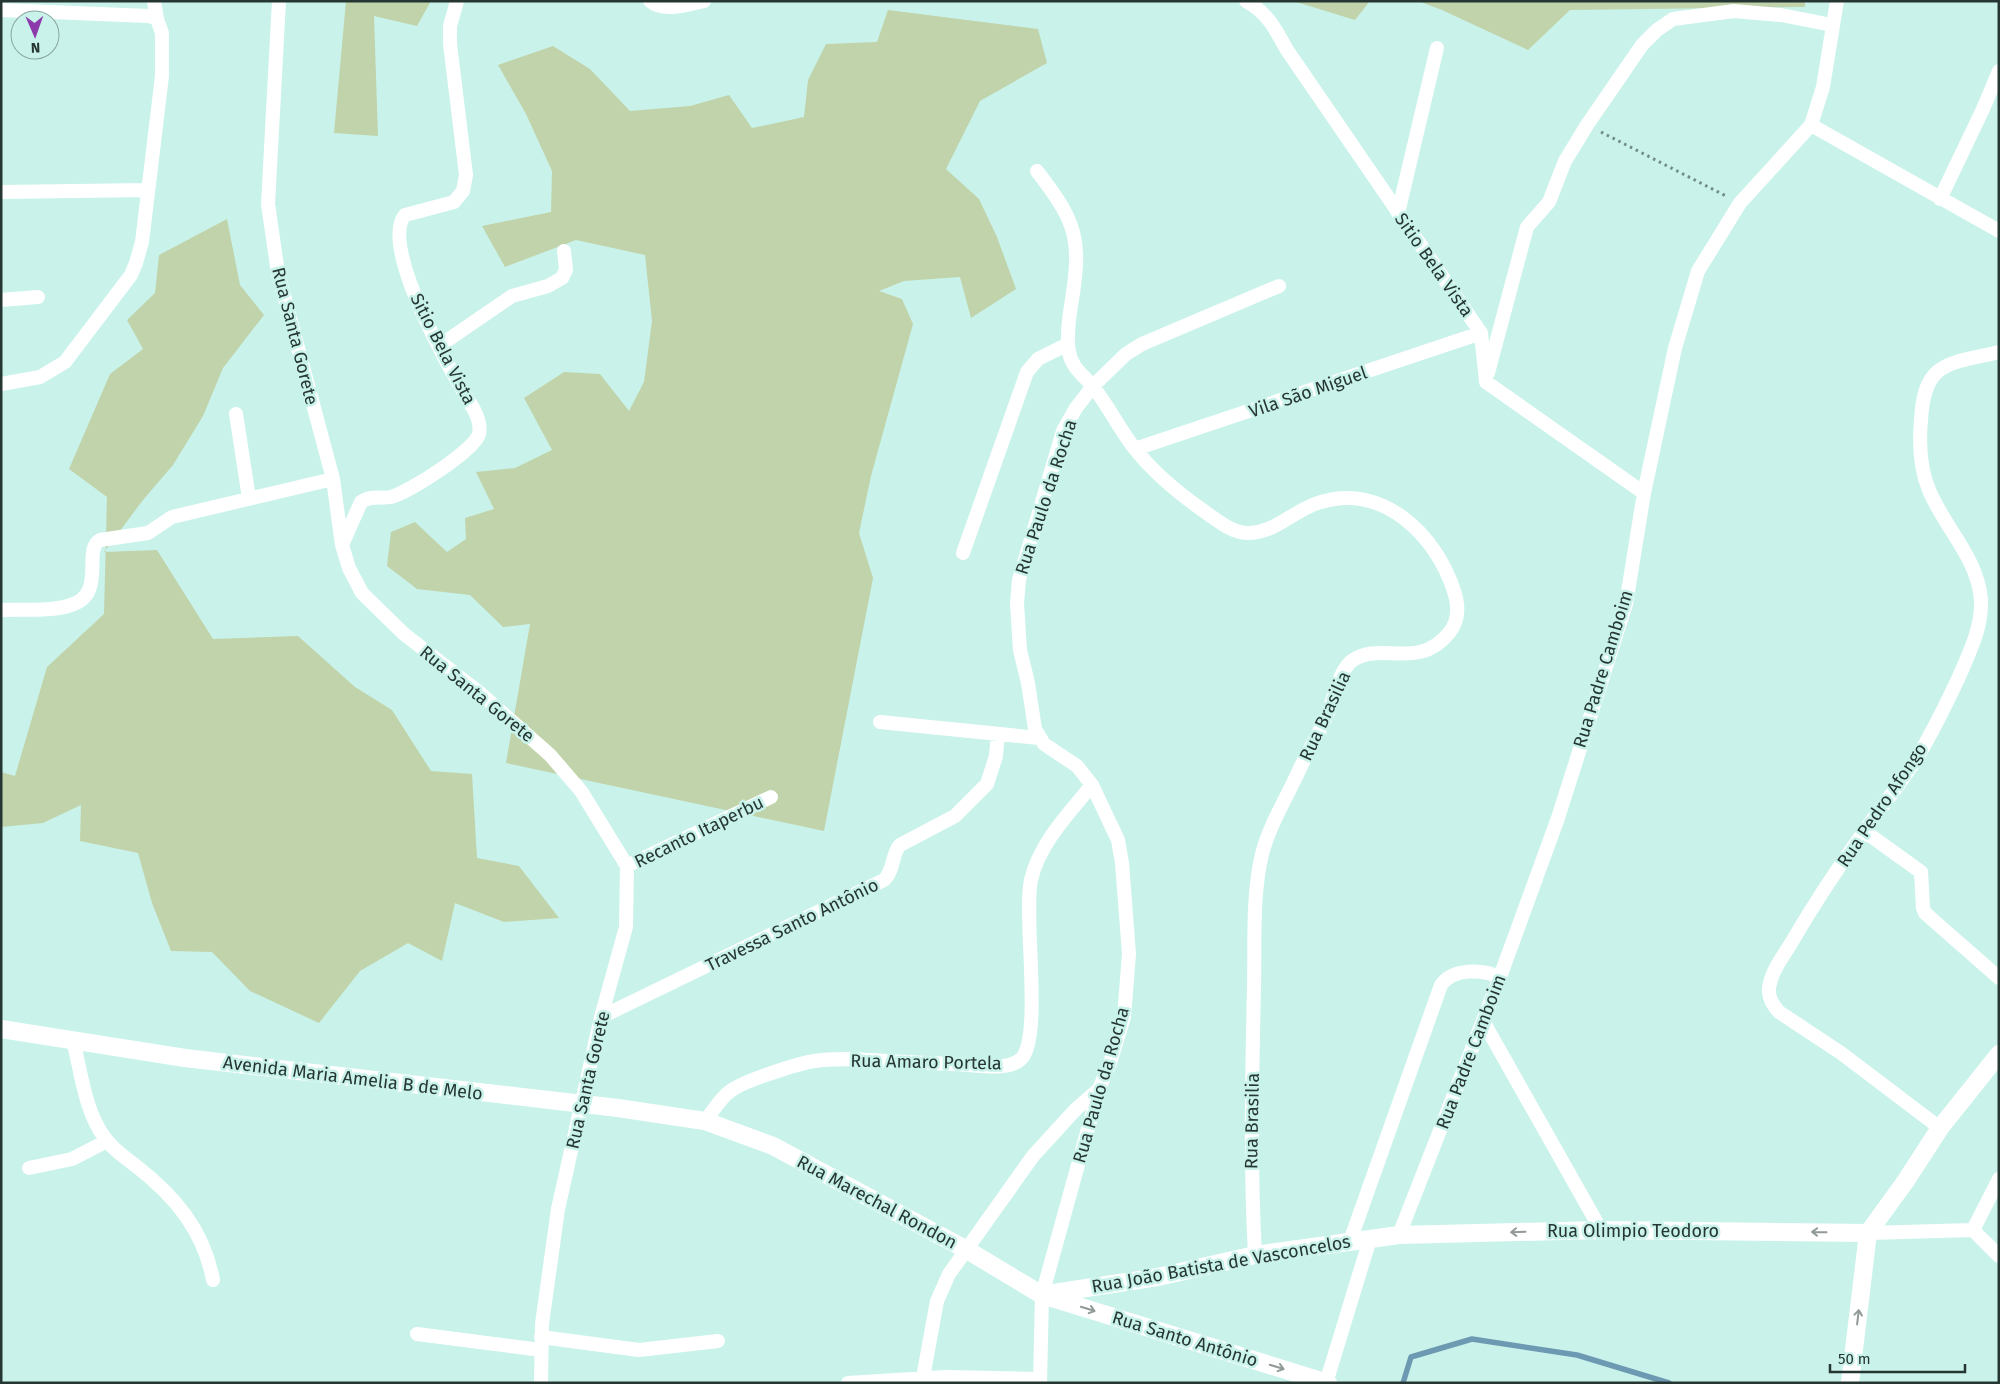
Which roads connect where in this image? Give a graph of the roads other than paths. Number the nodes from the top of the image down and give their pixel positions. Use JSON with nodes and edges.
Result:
{"nodes":[{"id":1,"x":154,"y":1,"type":"edge"},
{"id":2,"x":279,"y":1,"type":"edge"},
{"id":3,"x":457,"y":1,"type":"edge"},
{"id":4,"x":650,"y":1,"type":"edge"},
{"id":5,"x":704,"y":1,"type":"edge"},
{"id":6,"x":1246,"y":1,"type":"edge"},
{"id":7,"x":1837,"y":1,"type":"edge"},
{"id":8,"x":1,"y":10,"type":"edge"},
{"id":9,"x":157,"y":20,"type":"junction"},
{"id":10,"x":1832,"y":25,"type":"junction"},
{"id":11,"x":1437,"y":48,"type":"dead end"},
{"id":12,"x":1999,"y":71,"type":"edge"},
{"id":13,"x":1810,"y":125,"type":"junction"},
{"id":14,"x":1037,"y":171,"type":"dead end"},
{"id":15,"x":147,"y":190,"type":"junction"},
{"id":16,"x":1,"y":192,"type":"edge"},
{"id":17,"x":1940,"y":199,"type":"junction"},
{"id":18,"x":1398,"y":213,"type":"junction"},
{"id":19,"x":1999,"y":231,"type":"edge"},
{"id":20,"x":564,"y":251,"type":"dead end"},
{"id":21,"x":1279,"y":286,"type":"dead end"},
{"id":22,"x":38,"y":297,"type":"dead end"},
{"id":23,"x":1,"y":300,"type":"edge"},
{"id":24,"x":1481,"y":334,"type":"junction"},
{"id":25,"x":1068,"y":344,"type":"junction"},
{"id":26,"x":439,"y":346,"type":"junction"},
{"id":27,"x":1999,"y":352,"type":"edge"},
{"id":28,"x":1486,"y":382,"type":"junction"},
{"id":29,"x":1,"y":384,"type":"edge"},
{"id":30,"x":1092,"y":386,"type":"junction"},
{"id":31,"x":236,"y":414,"type":"dead end"},
{"id":32,"x":1135,"y":449,"type":"junction"},
{"id":33,"x":334,"y":478,"type":"junction"},
{"id":34,"x":1644,"y":493,"type":"junction"},
{"id":35,"x":249,"y":498,"type":"junction"},
{"id":36,"x":342,"y":546,"type":"junction"},
{"id":37,"x":963,"y":553,"type":"dead end"},
{"id":38,"x":1,"y":610,"type":"edge"},
{"id":39,"x":880,"y":722,"type":"dead end"},
{"id":40,"x":998,"y":734,"type":"junction"},
{"id":41,"x":1039,"y":738,"type":"junction"},
{"id":42,"x":1092,"y":785,"type":"junction"},
{"id":43,"x":771,"y":797,"type":"dead end"},
{"id":44,"x":1864,"y":831,"type":"junction"},
{"id":45,"x":628,"y":866,"type":"junction"},
{"id":46,"x":1500,"y":976,"type":"junction"},
{"id":47,"x":1999,"y":978,"type":"edge"},
{"id":48,"x":601,"y":1017,"type":"junction"},
{"id":49,"x":1483,"y":1021,"type":"junction"},
{"id":50,"x":1,"y":1029,"type":"edge"},
{"id":51,"x":73,"y":1040,"type":"junction"},
{"id":52,"x":1999,"y":1054,"type":"edge"},
{"id":53,"x":1099,"y":1089,"type":"junction"},
{"id":54,"x":582,"y":1105,"type":"junction"},
{"id":55,"x":705,"y":1121,"type":"junction"},
{"id":56,"x":1940,"y":1128,"type":"junction"},
{"id":57,"x":107,"y":1141,"type":"junction"},
{"id":58,"x":29,"y":1168,"type":"dead end"},
{"id":59,"x":1999,"y":1179,"type":"edge"},
{"id":60,"x":1601,"y":1230,"type":"junction"},
{"id":61,"x":1973,"y":1230,"type":"junction"},
{"id":62,"x":1868,"y":1233,"type":"junction"},
{"id":63,"x":1399,"y":1235,"type":"junction"},
{"id":64,"x":1370,"y":1238,"type":"junction"},
{"id":65,"x":1350,"y":1241,"type":"junction"},
{"id":66,"x":966,"y":1250,"type":"junction"},
{"id":67,"x":1256,"y":1255,"type":"junction"},
{"id":68,"x":1999,"y":1256,"type":"edge"},
{"id":69,"x":213,"y":1280,"type":"dead end"},
{"id":70,"x":1042,"y":1295,"type":"junction"},
{"id":71,"x":418,"y":1334,"type":"dead end"},
{"id":72,"x":718,"y":1341,"type":"dead end"},
{"id":73,"x":541,"y":1343,"type":"junction"},
{"id":74,"x":1851,"y":1374,"type":"edge"},
{"id":75,"x":922,"y":1381,"type":"edge"},
{"id":76,"x":1040,"y":1381,"type":"edge"},
{"id":77,"x":541,"y":1383,"type":"edge"},
{"id":78,"x":848,"y":1383,"type":"edge"},
{"id":79,"x":1327,"y":1383,"type":"edge"}],
"edges":[{"from":1,"to":9,"type":"street"},
{"from":2,"to":33,"type":"street","name":"Rua Santa Gorete"},
{"from":3,"to":26,"type":"street","name":"Sitio Bela Vista"},
{"from":4,"to":5,"type":"street"},
{"from":6,"to":18,"type":"street","name":"Sitio Bela Vista"},
{"from":7,"to":10,"type":"street","name":"Rua Padre Camboim"},
{"from":8,"to":9,"type":"street"},
{"from":9,"to":15,"type":"street"},
{"from":10,"to":13,"type":"street","name":"Rua Padre Camboim"},
{"from":10,"to":28,"type":"street"},
{"from":11,"to":18,"type":"street"},
{"from":12,"to":17,"type":"street"},
{"from":13,"to":17,"type":"street"},
{"from":13,"to":34,"type":"street","name":"Rua Padre Camboim"},
{"from":14,"to":25,"type":"street"},
{"from":15,"to":16,"type":"street"},
{"from":15,"to":29,"type":"street"},
{"from":17,"to":19,"type":"street"},
{"from":18,"to":24,"type":"street","name":"Sitio Bela Vista"},
{"from":20,"to":26,"type":"street"},
{"from":21,"to":30,"type":"street","name":"Rua Paulo da Rocha"},
{"from":22,"to":23,"type":"street"},
{"from":24,"to":28,"type":"street","name":"Sitio Bela Vista"},
{"from":24,"to":32,"type":"street","name":"Vila São Miguel"},
{"from":25,"to":30,"type":"street"},
{"from":25,"to":37,"type":"street"},
{"from":26,"to":36,"type":"street","name":"Sitio Bela Vista"},
{"from":27,"to":44,"type":"street","name":"Rua Pedro Afongo"},
{"from":28,"to":34,"type":"street"},
{"from":30,"to":32,"type":"street"},
{"from":30,"to":41,"type":"street","name":"Rua Paulo da Rocha"},
{"from":31,"to":35,"type":"street"},
{"from":32,"to":67,"type":"street","name":"Rua Brasilia"},
{"from":33,"to":35,"type":"street"},
{"from":33,"to":36,"type":"street","name":"Rua Santa Gorete"},
{"from":34,"to":46,"type":"street","name":"Rua Padre Camboim"},
{"from":35,"to":38,"type":"street"},
{"from":36,"to":45,"type":"street","name":"Rua Santa Gorete"},
{"from":39,"to":40,"type":"street"},
{"from":40,"to":41,"type":"street"},
{"from":40,"to":48,"type":"street","name":"Travessa Santo Antônio"},
{"from":41,"to":42,"type":"street","name":"Rua Paulo da Rocha"},
{"from":42,"to":53,"type":"street","name":"Rua Paulo da Rocha"},
{"from":42,"to":55,"type":"street","name":"Rua Amaro Portela"},
{"from":43,"to":45,"type":"street","name":"Recanto Itaperbu"},
{"from":44,"to":47,"type":"street"},
{"from":44,"to":56,"type":"street","name":"Rua Pedro Afongo"},
{"from":45,"to":48,"type":"street","name":"Rua Santa Gorete"},
{"from":46,"to":49,"type":"street","name":"Rua Padre Camboim"},
{"from":46,"to":65,"type":"street"},
{"from":48,"to":54,"type":"street","name":"Rua Santa Gorete"},
{"from":49,"to":60,"type":"street"},
{"from":49,"to":63,"type":"street","name":"Rua Padre Camboim"},
{"from":50,"to":51,"type":"street","name":"Avenida Maria Amelia B de Melo"},
{"from":51,"to":54,"type":"street","name":"Avenida Maria Amelia B de Melo"},
{"from":51,"to":57,"type":"street"},
{"from":52,"to":56,"type":"street"},
{"from":53,"to":66,"type":"street"},
{"from":53,"to":70,"type":"street","name":"Rua Paulo da Rocha"},
{"from":54,"to":55,"type":"street","name":"Avenida Maria Amelia B de Melo"},
{"from":54,"to":73,"type":"street","name":"Rua Santa Gorete"},
{"from":55,"to":66,"type":"street","name":"Rua Marechal Rondon"},
{"from":56,"to":62,"type":"street"},
{"from":57,"to":58,"type":"street"},
{"from":57,"to":69,"type":"street"},
{"from":59,"to":61,"type":"street"},
{"from":62,"to":60,"type":"street","name":"Rua Olimpio Teodoro","one_way":true},
{"from":60,"to":63,"type":"street","name":"Rua Olimpio Teodoro","one_way":true},
{"from":61,"to":62,"type":"street"},
{"from":61,"to":68,"type":"street"},
{"from":74,"to":62,"type":"street","one_way":true},
{"from":63,"to":64,"type":"street","name":"Rua João Batista de Vasconcelos"},
{"from":64,"to":65,"type":"street","name":"Rua João Batista de Vasconcelos"},
{"from":64,"to":79,"type":"street"},
{"from":65,"to":67,"type":"street","name":"Rua João Batista de Vasconcelos"},
{"from":66,"to":70,"type":"street","name":"Rua Marechal Rondon"},
{"from":66,"to":75,"type":"street"},
{"from":67,"to":70,"type":"street","name":"Rua João Batista de Vasconcelos"},
{"from":70,"to":76,"type":"street","name":"Rua Paulo da Rocha"},
{"from":70,"to":79,"type":"street","name":"Rua Santo Antônio","one_way":true},
{"from":71,"to":73,"type":"street"},
{"from":72,"to":73,"type":"street"},
{"from":73,"to":77,"type":"street","name":"Rua Santa Gorete"},
{"from":75,"to":76,"type":"street"},
{"from":75,"to":78,"type":"street"}]}
